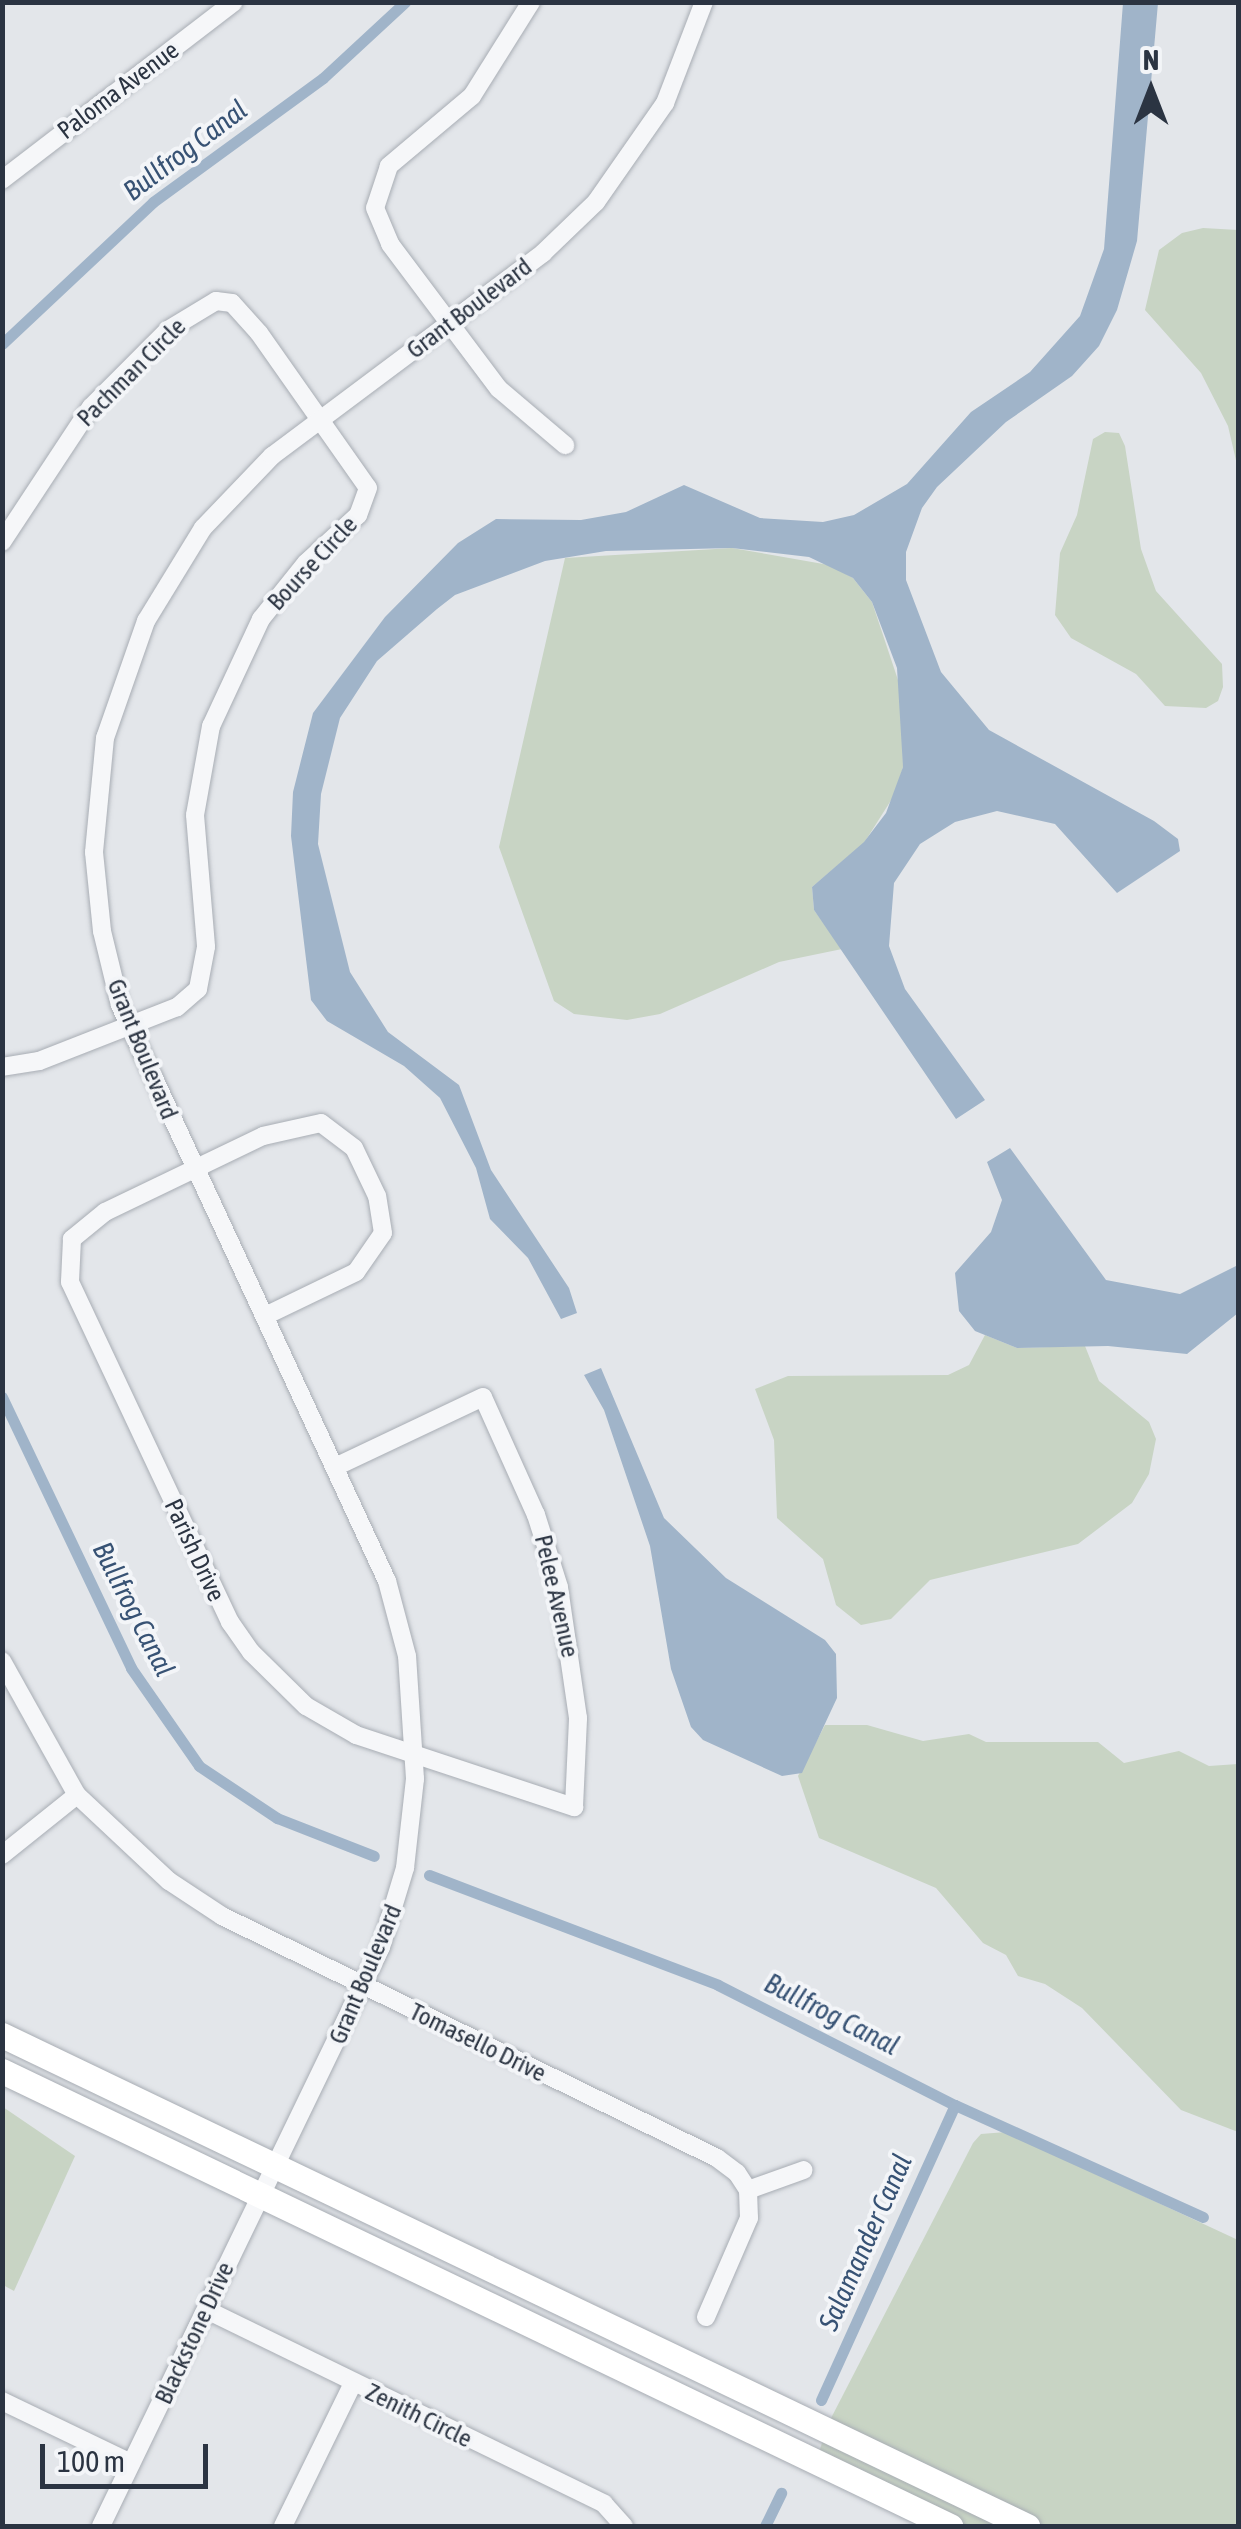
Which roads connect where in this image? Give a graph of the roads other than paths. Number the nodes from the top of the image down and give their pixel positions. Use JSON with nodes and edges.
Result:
{"nodes":[{"id":1,"x":234,"y":2,"type":"edge"},
{"id":2,"x":531,"y":2,"type":"edge"},
{"id":3,"x":704,"y":2,"type":"edge"},
{"id":4,"x":2,"y":180,"type":"edge"},
{"id":5,"x":450,"y":323,"type":"junction"},
{"id":6,"x":323,"y":418,"type":"junction"},
{"id":7,"x":565,"y":444,"type":"dead end"},
{"id":8,"x":2,"y":542,"type":"edge"},
{"id":9,"x":128,"y":1026,"type":"junction"},
{"id":10,"x":2,"y":1067,"type":"edge"},
{"id":11,"x":195,"y":1170,"type":"junction"},
{"id":12,"x":265,"y":1316,"type":"junction"},
{"id":13,"x":336,"y":1466,"type":"junction"},
{"id":14,"x":2,"y":1661,"type":"edge"},
{"id":15,"x":415,"y":1757,"type":"junction"},
{"id":16,"x":78,"y":1795,"type":"junction"},
{"id":17,"x":574,"y":1808,"type":"joint"},
{"id":18,"x":2,"y":1855,"type":"edge"},
{"id":19,"x":364,"y":1986,"type":"junction"},
{"id":20,"x":2,"y":2035,"type":"edge"},
{"id":21,"x":2,"y":2071,"type":"edge"},
{"id":22,"x":278,"y":2168,"type":"junction"},
{"id":23,"x":804,"y":2170,"type":"dead end"},
{"id":24,"x":748,"y":2190,"type":"junction"},
{"id":25,"x":258,"y":2193,"type":"junction"},
{"id":26,"x":207,"y":2310,"type":"junction"},
{"id":27,"x":706,"y":2318,"type":"dead end"},
{"id":28,"x":353,"y":2383,"type":"junction"},
{"id":29,"x":2,"y":2401,"type":"edge"},
{"id":30,"x":131,"y":2463,"type":"junction"},
{"id":31,"x":101,"y":2526,"type":"edge"},
{"id":32,"x":284,"y":2526,"type":"edge"},
{"id":33,"x":624,"y":2526,"type":"edge"},
{"id":34,"x":950,"y":2526,"type":"edge"},
{"id":35,"x":1027,"y":2526,"type":"edge"}],
"edges":[{"from":1,"to":4,"type":"street","name":"Paloma Avenue"},
{"from":2,"to":5,"type":"street"},
{"from":3,"to":5,"type":"street","name":"Grant Boulevard"},
{"from":5,"to":6,"type":"street","name":"Grant Boulevard"},
{"from":5,"to":7,"type":"street"},
{"from":6,"to":8,"type":"street","name":"Pachman Circle"},
{"from":6,"to":9,"type":"street","name":"Grant Boulevard"},
{"from":6,"to":9,"type":"street","name":"Bourse Circle"},
{"from":9,"to":10,"type":"street"},
{"from":9,"to":11,"type":"street","name":"Grant Boulevard"},
{"from":11,"to":12,"type":"street","name":"Grant Boulevard"},
{"from":11,"to":12,"type":"street","name":"Parish Drive"},
{"from":11,"to":15,"type":"street","name":"Parish Drive"},
{"from":12,"to":13,"type":"street","name":"Grant Boulevard"},
{"from":13,"to":15,"type":"street","name":"Grant Boulevard"},
{"from":13,"to":17,"type":"street","name":"Pelee Avenue"},
{"from":14,"to":16,"type":"street","name":"Tomasello Drive"},
{"from":15,"to":17,"type":"street","name":"Parish Drive"},
{"from":15,"to":19,"type":"street","name":"Grant Boulevard"},
{"from":16,"to":18,"type":"street"},
{"from":16,"to":19,"type":"street","name":"Tomasello Drive"},
{"from":19,"to":22,"type":"street","name":"Grant Boulevard"},
{"from":19,"to":24,"type":"street","name":"Tomasello Drive"},
{"from":20,"to":22,"type":"highway"},
{"from":21,"to":25,"type":"highway"},
{"from":22,"to":25,"type":"street","name":"Grant Boulevard"},
{"from":22,"to":35,"type":"highway"},
{"from":23,"to":24,"type":"street"},
{"from":24,"to":27,"type":"street"},
{"from":25,"to":26,"type":"street","name":"Blackstone Drive"},
{"from":25,"to":34,"type":"highway"},
{"from":26,"to":28,"type":"street","name":"Zenith Circle"},
{"from":26,"to":30,"type":"street","name":"Blackstone Drive"},
{"from":28,"to":32,"type":"street"},
{"from":28,"to":33,"type":"street","name":"Zenith Circle"},
{"from":29,"to":30,"type":"street"},
{"from":30,"to":31,"type":"street","name":"Blackstone Drive"}]}
